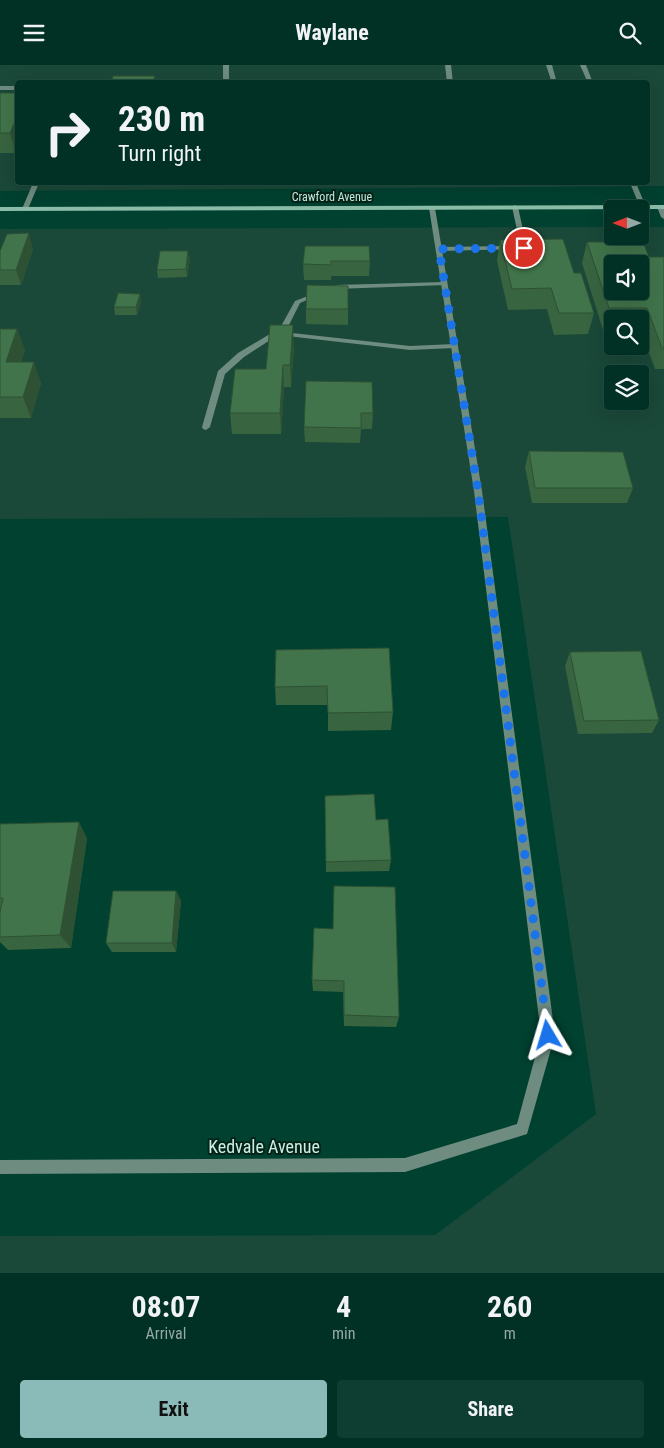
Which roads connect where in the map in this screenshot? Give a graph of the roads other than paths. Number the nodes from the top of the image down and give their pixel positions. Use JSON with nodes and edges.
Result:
{"nodes":[{"id":1,"x":226,"y":65,"type":"edge"},
{"id":2,"x":448,"y":65,"type":"edge"},
{"id":3,"x":549,"y":65,"type":"edge"},
{"id":4,"x":583,"y":65,"type":"edge"},
{"id":5,"x":226,"y":80,"type":"edge"},
{"id":6,"x":450,"y":80,"type":"edge"},
{"id":7,"x":555,"y":80,"type":"edge"},
{"id":8,"x":590,"y":80,"type":"edge"},
{"id":9,"x":0,"y":89,"type":"edge"},
{"id":10,"x":15,"y":89,"type":"edge"},
{"id":11,"x":35,"y":185,"type":"edge"},
{"id":12,"x":634,"y":185,"type":"edge"},
{"id":13,"x":640,"y":200,"type":"edge"},
{"id":14,"x":432,"y":207,"type":"junction"},
{"id":15,"x":515,"y":207,"type":"junction"},
{"id":16,"x":604,"y":207,"type":"edge"},
{"id":17,"x":649,"y":207,"type":"edge"},
{"id":18,"x":662,"y":207,"type":"edge"},
{"id":19,"x":0,"y":209,"type":"edge"},
{"id":20,"x":25,"y":209,"type":"junction"},
{"id":21,"x":664,"y":217,"type":"edge"},
{"id":22,"x":524,"y":248,"type":"junction"},
{"id":23,"x":533,"y":248,"type":"edge"},
{"id":24,"x":439,"y":249,"type":"junction"},
{"id":25,"x":444,"y":284,"type":"junction"},
{"id":26,"x":276,"y":334,"type":"junction"},
{"id":27,"x":454,"y":346,"type":"junction"},
{"id":28,"x":206,"y":427,"type":"dead end"},
{"id":29,"x":0,"y":1167,"type":"edge"}],
"edges":[{"from":1,"to":5,"type":"street"},
{"from":2,"to":6,"type":"street"},
{"from":3,"to":7,"type":"street"},
{"from":4,"to":8,"type":"street"},
{"from":9,"to":10,"type":"street"},
{"from":11,"to":20,"type":"street"},
{"from":12,"to":13,"type":"street"},
{"from":14,"to":15,"type":"main road","name":"Crawford Avenue"},
{"from":14,"to":20,"type":"main road","name":"Crawford Avenue"},
{"from":14,"to":24,"type":"street"},
{"from":15,"to":16,"type":"main road","name":"Crawford Avenue"},
{"from":15,"to":22,"type":"street"},
{"from":17,"to":18,"type":"main road","name":"Crawford Avenue"},
{"from":18,"to":21,"type":"street"},
{"from":19,"to":20,"type":"main road","name":"Crawford Avenue"},
{"from":22,"to":23,"type":"street"},
{"from":22,"to":24,"type":"street"},
{"from":24,"to":25,"type":"street"},
{"from":25,"to":26,"type":"street"},
{"from":25,"to":27,"type":"street"},
{"from":26,"to":27,"type":"street"},
{"from":26,"to":28,"type":"street"},
{"from":27,"to":29,"type":"street","name":"Kedvale Avenue"}]}
